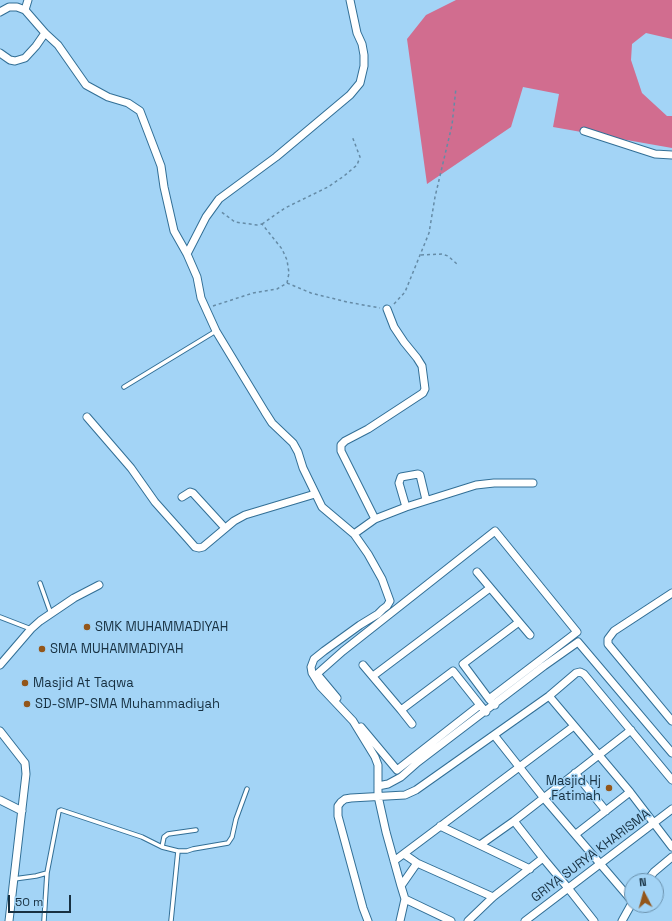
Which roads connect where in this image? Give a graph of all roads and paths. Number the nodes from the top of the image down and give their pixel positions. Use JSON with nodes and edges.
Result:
{"nodes":[{"id":1,"x":28,"y":0,"type":"edge"},
{"id":2,"x":350,"y":0,"type":"edge"},
{"id":3,"x":25,"y":10,"type":"junction"},
{"id":4,"x":0,"y":12,"type":"edge"},
{"id":5,"x":45,"y":33,"type":"junction"},
{"id":6,"x":0,"y":54,"type":"edge"},
{"id":7,"x":456,"y":88,"type":"dead end"},
{"id":8,"x":584,"y":131,"type":"dead end"},
{"id":9,"x":352,"y":136,"type":"dead end"},
{"id":10,"x":672,"y":155,"type":"edge"},
{"id":11,"x":213,"y":206,"type":"junction"},
{"id":12,"x":262,"y":224,"type":"junction"},
{"id":13,"x":187,"y":254,"type":"junction"},
{"id":14,"x":421,"y":255,"type":"junction"},
{"id":15,"x":457,"y":264,"type":"dead end"},
{"id":16,"x":287,"y":283,"type":"junction"},
{"id":17,"x":387,"y":309,"type":"junction"},
{"id":18,"x":206,"y":310,"type":"junction"},
{"id":19,"x":216,"y":331,"type":"junction"},
{"id":20,"x":124,"y":387,"type":"dead end"},
{"id":21,"x":87,"y":417,"type":"dead end"},
{"id":22,"x":533,"y":482,"type":"dead end"},
{"id":23,"x":315,"y":494,"type":"junction"},
{"id":24,"x":182,"y":497,"type":"dead end"},
{"id":25,"x":426,"y":500,"type":"junction"},
{"id":26,"x":406,"y":507,"type":"junction"},
{"id":27,"x":375,"y":519,"type":"junction"},
{"id":28,"x":225,"y":528,"type":"junction"},
{"id":29,"x":354,"y":534,"type":"junction"},
{"id":30,"x":477,"y":572,"type":"dead end"},
{"id":31,"x":40,"y":583,"type":"dead end"},
{"id":32,"x":99,"y":584,"type":"dead end"},
{"id":33,"x":490,"y":588,"type":"junction"},
{"id":34,"x":672,"y":593,"type":"edge"},
{"id":35,"x":51,"y":614,"type":"junction"},
{"id":36,"x":0,"y":617,"type":"edge"},
{"id":37,"x":518,"y":622,"type":"junction"},
{"id":38,"x":31,"y":629,"type":"junction"},
{"id":39,"x":530,"y":635,"type":"dead end"},
{"id":40,"x":463,"y":664,"type":"junction"},
{"id":41,"x":0,"y":665,"type":"edge"},
{"id":42,"x":363,"y":665,"type":"dead end"},
{"id":43,"x":454,"y":671,"type":"junction"},
{"id":44,"x":373,"y":676,"type":"junction"},
{"id":45,"x":484,"y":692,"type":"junction"},
{"id":46,"x":549,"y":696,"type":"junction"},
{"id":47,"x":478,"y":702,"type":"junction"},
{"id":48,"x":492,"y":702,"type":"junction"},
{"id":49,"x":400,"y":710,"type":"junction"},
{"id":50,"x":486,"y":712,"type":"junction"},
{"id":51,"x":672,"y":721,"type":"edge"},
{"id":52,"x":412,"y":724,"type":"dead end"},
{"id":53,"x":574,"y":726,"type":"junction"},
{"id":54,"x":631,"y":730,"type":"junction"},
{"id":55,"x":0,"y":731,"type":"edge"},
{"id":56,"x":494,"y":735,"type":"junction"},
{"id":57,"x":672,"y":753,"type":"edge"},
{"id":58,"x":599,"y":755,"type":"junction"},
{"id":59,"x":519,"y":768,"type":"junction"},
{"id":60,"x":575,"y":773,"type":"junction"},
{"id":61,"x":672,"y":780,"type":"edge"},
{"id":62,"x":378,"y":786,"type":"junction"},
{"id":63,"x":247,"y":789,"type":"dead end"},
{"id":64,"x":630,"y":792,"type":"junction"},
{"id":65,"x":378,"y":796,"type":"junction"},
{"id":66,"x":543,"y":797,"type":"junction"},
{"id":67,"x":0,"y":800,"type":"edge"},
{"id":68,"x":672,"y":809,"type":"edge"},
{"id":69,"x":606,"y":811,"type":"junction"},
{"id":70,"x":22,"y":812,"type":"junction"},
{"id":71,"x":514,"y":821,"type":"junction"},
{"id":72,"x":654,"y":823,"type":"junction"},
{"id":73,"x":440,"y":826,"type":"junction"},
{"id":74,"x":196,"y":830,"type":"dead end"},
{"id":75,"x":576,"y":834,"type":"junction"},
{"id":76,"x":480,"y":845,"type":"junction"},
{"id":77,"x":162,"y":847,"type":"junction"},
{"id":78,"x":672,"y":847,"type":"edge"},
{"id":79,"x":178,"y":851,"type":"junction"},
{"id":80,"x":404,"y":854,"type":"junction"},
{"id":81,"x":672,"y":857,"type":"edge"},
{"id":82,"x":543,"y":858,"type":"junction"},
{"id":83,"x":394,"y":861,"type":"junction"},
{"id":84,"x":417,"y":863,"type":"junction"},
{"id":85,"x":600,"y":863,"type":"junction"},
{"id":86,"x":530,"y":869,"type":"junction"},
{"id":87,"x":47,"y":873,"type":"junction"},
{"id":88,"x":653,"y":873,"type":"edge"},
{"id":89,"x":14,"y":879,"type":"junction"},
{"id":90,"x":401,"y":886,"type":"junction"},
{"id":91,"x":568,"y":888,"type":"junction"},
{"id":92,"x":624,"y":892,"type":"edge"},
{"id":93,"x":493,"y":897,"type":"junction"},
{"id":94,"x":405,"y":899,"type":"junction"},
{"id":95,"x":9,"y":921,"type":"edge"},
{"id":96,"x":44,"y":921,"type":"edge"},
{"id":97,"x":171,"y":921,"type":"edge"},
{"id":98,"x":368,"y":921,"type":"edge"},
{"id":99,"x":400,"y":921,"type":"edge"},
{"id":100,"x":451,"y":921,"type":"edge"},
{"id":101,"x":468,"y":921,"type":"edge"},
{"id":102,"x":525,"y":921,"type":"edge"},
{"id":103,"x":594,"y":921,"type":"edge"}],
"edges":[{"from":1,"to":3,"type":"street"},
{"from":2,"to":11,"type":"street"},
{"from":3,"to":4,"type":"street"},
{"from":3,"to":5,"type":"street"},
{"from":5,"to":6,"type":"street"},
{"from":5,"to":13,"type":"street"},
{"from":7,"to":14,"type":"path"},
{"from":8,"to":10,"type":"street"},
{"from":9,"to":12,"type":"path"},
{"from":11,"to":12,"type":"path"},
{"from":11,"to":13,"type":"street"},
{"from":12,"to":16,"type":"path"},
{"from":13,"to":18,"type":"street"},
{"from":14,"to":15,"type":"path"},
{"from":14,"to":17,"type":"path"},
{"from":16,"to":17,"type":"path"},
{"from":16,"to":18,"type":"path"},
{"from":17,"to":27,"type":"street"},
{"from":18,"to":19,"type":"street"},
{"from":19,"to":20,"type":"lane"},
{"from":19,"to":23,"type":"street"},
{"from":21,"to":28,"type":"street"},
{"from":22,"to":25,"type":"street"},
{"from":23,"to":28,"type":"street"},
{"from":23,"to":29,"type":"street"},
{"from":24,"to":28,"type":"street"},
{"from":25,"to":26,"type":"street"},
{"from":25,"to":26,"type":"street"},
{"from":26,"to":27,"type":"street"},
{"from":27,"to":29,"type":"street"},
{"from":29,"to":62,"type":"street"},
{"from":30,"to":33,"type":"street"},
{"from":31,"to":35,"type":"lane"},
{"from":32,"to":35,"type":"street"},
{"from":33,"to":37,"type":"street"},
{"from":33,"to":44,"type":"street"},
{"from":34,"to":51,"type":"street"},
{"from":35,"to":38,"type":"street"},
{"from":36,"to":38,"type":"lane"},
{"from":37,"to":39,"type":"street"},
{"from":37,"to":40,"type":"street"},
{"from":38,"to":41,"type":"street"},
{"from":40,"to":43,"type":"street"},
{"from":40,"to":45,"type":"street"},
{"from":42,"to":44,"type":"street"},
{"from":43,"to":47,"type":"street"},
{"from":43,"to":49,"type":"street"},
{"from":44,"to":49,"type":"street"},
{"from":45,"to":47,"type":"street"},
{"from":45,"to":48,"type":"street"},
{"from":46,"to":53,"type":"street"},
{"from":46,"to":54,"type":"street"},
{"from":46,"to":56,"type":"street"},
{"from":47,"to":48,"type":"street"},
{"from":47,"to":50,"type":"street"},
{"from":48,"to":50,"type":"street"},
{"from":48,"to":57,"type":"street"},
{"from":49,"to":52,"type":"street"},
{"from":50,"to":62,"type":"street"},
{"from":53,"to":58,"type":"street"},
{"from":53,"to":59,"type":"street"},
{"from":54,"to":58,"type":"street"},
{"from":54,"to":61,"type":"street"},
{"from":55,"to":70,"type":"street"},
{"from":56,"to":59,"type":"street"},
{"from":56,"to":65,"type":"street"},
{"from":58,"to":60,"type":"street"},
{"from":58,"to":64,"type":"street"},
{"from":59,"to":66,"type":"street"},
{"from":59,"to":73,"type":"street"},
{"from":60,"to":66,"type":"street"},
{"from":60,"to":69,"type":"street"},
{"from":62,"to":65,"type":"street"},
{"from":63,"to":79,"type":"lane"},
{"from":64,"to":69,"type":"street"},
{"from":64,"to":72,"type":"street"},
{"from":65,"to":83,"type":"street"},
{"from":65,"to":98,"type":"street"},
{"from":66,"to":71,"type":"street"},
{"from":66,"to":75,"type":"street"},
{"from":67,"to":70,"type":"street"},
{"from":68,"to":72,"type":"street","name":"GRIYA SURYA KHARISMA"},
{"from":69,"to":75,"type":"street"},
{"from":70,"to":89,"type":"street"},
{"from":71,"to":76,"type":"street"},
{"from":71,"to":82,"type":"street"},
{"from":72,"to":78,"type":"street"},
{"from":72,"to":85,"type":"street","name":"GRIYA SURYA KHARISMA"},
{"from":73,"to":76,"type":"street"},
{"from":73,"to":80,"type":"street"},
{"from":74,"to":77,"type":"lane"},
{"from":75,"to":85,"type":"street"},
{"from":76,"to":86,"type":"street"},
{"from":77,"to":79,"type":"lane"},
{"from":77,"to":87,"type":"lane"},
{"from":79,"to":97,"type":"lane"},
{"from":80,"to":83,"type":"street"},
{"from":80,"to":84,"type":"street"},
{"from":81,"to":88,"type":"street"},
{"from":82,"to":86,"type":"street"},
{"from":82,"to":91,"type":"street"},
{"from":83,"to":90,"type":"street"},
{"from":84,"to":90,"type":"street"},
{"from":84,"to":93,"type":"street"},
{"from":85,"to":91,"type":"street","name":"GRIYA SURYA KHARISMA"},
{"from":85,"to":92,"type":"street"},
{"from":86,"to":93,"type":"street"},
{"from":87,"to":89,"type":"lane"},
{"from":87,"to":96,"type":"lane"},
{"from":89,"to":95,"type":"street"},
{"from":90,"to":94,"type":"street"},
{"from":91,"to":102,"type":"street","name":"GRIYA SURYA KHARISMA"},
{"from":91,"to":103,"type":"street"},
{"from":93,"to":101,"type":"street"},
{"from":94,"to":99,"type":"street"},
{"from":94,"to":100,"type":"street"}]}
